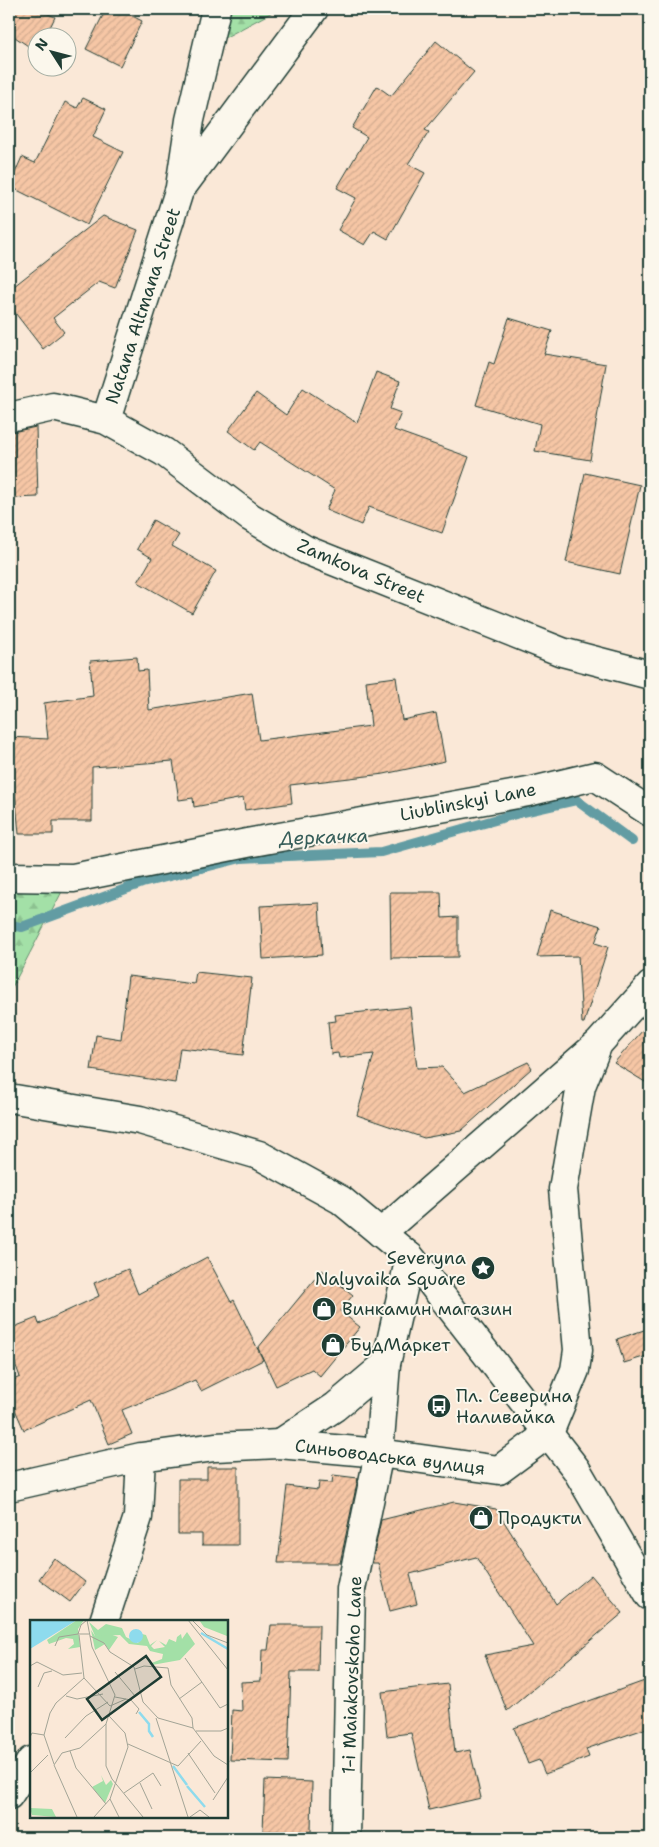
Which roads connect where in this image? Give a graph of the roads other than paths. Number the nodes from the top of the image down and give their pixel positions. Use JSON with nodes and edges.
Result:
{"nodes":[{"id":1,"x":216,"y":9,"type":"edge"},
{"id":2,"x":314,"y":9,"type":"edge"},
{"id":3,"x":179,"y":191,"type":"junction"},
{"id":4,"x":9,"y":417,"type":"edge"},
{"id":5,"x":106,"y":420,"type":"junction"},
{"id":6,"x":650,"y":675,"type":"edge"},
{"id":7,"x":650,"y":812,"type":"edge"},
{"id":8,"x":9,"y":878,"type":"edge"},
{"id":9,"x":650,"y":986,"type":"edge"},
{"id":10,"x":598,"y":1044,"type":"junction"},
{"id":11,"x":9,"y":1098,"type":"edge"},
{"id":12,"x":381,"y":1233,"type":"junction"},
{"id":13,"x":410,"y":1257,"type":"junction"},
{"id":14,"x":386,"y":1364,"type":"junction"},
{"id":15,"x":549,"y":1433,"type":"junction"},
{"id":16,"x":279,"y":1444,"type":"junction"},
{"id":17,"x":379,"y":1454,"type":"junction"},
{"id":18,"x":141,"y":1457,"type":"junction"},
{"id":19,"x":9,"y":1487,"type":"edge"},
{"id":20,"x":650,"y":1596,"type":"edge"},
{"id":21,"x":104,"y":1620,"type":"edge"},
{"id":22,"x":30,"y":1763,"type":"edge"},
{"id":23,"x":9,"y":1795,"type":"edge"},
{"id":24,"x":346,"y":1838,"type":"edge"}],
"edges":[{"from":1,"to":3,"type":"street","name":"Natana Altmana Street"},
{"from":2,"to":3,"type":"street","name":"Natana Altmana Street"},
{"from":3,"to":5,"type":"street","name":"Natana Altmana Street"},
{"from":4,"to":5,"type":"street","name":"Zamkova Street"},
{"from":5,"to":6,"type":"street","name":"Zamkova Street"},
{"from":7,"to":8,"type":"street","name":"Liublinskyi Lane"},
{"from":9,"to":10,"type":"street"},
{"from":10,"to":12,"type":"street"},
{"from":10,"to":15,"type":"street"},
{"from":11,"to":12,"type":"street"},
{"from":12,"to":13,"type":"street"},
{"from":13,"to":14,"type":"street"},
{"from":13,"to":15,"type":"street"},
{"from":14,"to":16,"type":"street","name":"Синьоводська вулиця"},
{"from":14,"to":17,"type":"street","name":"1-i Maiakovskoho Lane"},
{"from":15,"to":17,"type":"street","name":"Синьоводська вулиця"},
{"from":15,"to":20,"type":"street"},
{"from":16,"to":17,"type":"street","name":"Синьоводська вулиця"},
{"from":16,"to":18,"type":"street","name":"Синьоводська вулиця"},
{"from":17,"to":24,"type":"street","name":"1-i Maiakovskoho Lane"},
{"from":18,"to":19,"type":"street","name":"Синьоводська вулиця"},
{"from":18,"to":21,"type":"street"},
{"from":22,"to":23,"type":"street"}]}
